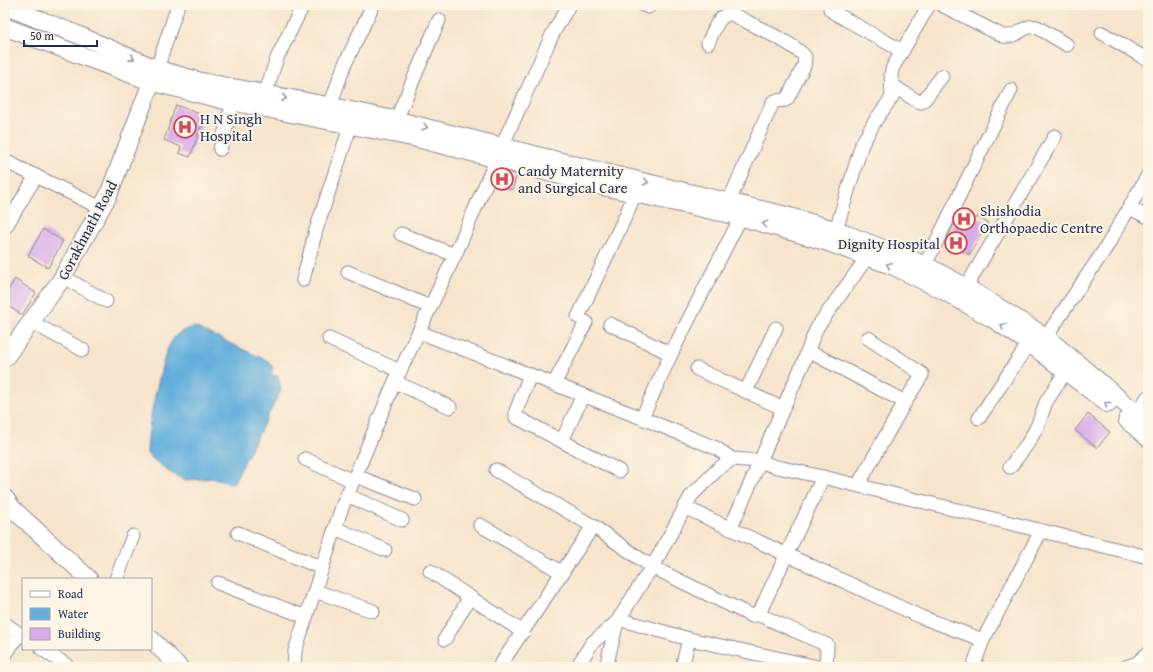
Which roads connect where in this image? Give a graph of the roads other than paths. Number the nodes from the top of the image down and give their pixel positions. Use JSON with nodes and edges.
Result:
{"nodes":[{"id":1,"x":178,"y":5,"type":"edge"},
{"id":2,"x":303,"y":5,"type":"edge"},
{"id":3,"x":374,"y":5,"type":"edge"},
{"id":4,"x":569,"y":5,"type":"edge"},
{"id":5,"x":830,"y":5,"type":"edge"},
{"id":6,"x":929,"y":5,"type":"edge"},
{"id":7,"x":942,"y":5,"type":"edge"},
{"id":8,"x":5,"y":6,"type":"edge"},
{"id":9,"x":439,"y":20,"type":"dead end"},
{"id":10,"x":5,"y":27,"type":"edge"},
{"id":11,"x":1102,"y":33,"type":"dead end"},
{"id":12,"x":708,"y":43,"type":"dead end"},
{"id":13,"x":1067,"y":46,"type":"dead end"},
{"id":14,"x":902,"y":51,"type":"junction"},
{"id":15,"x":1148,"y":60,"type":"edge"},
{"id":16,"x":154,"y":76,"type":"junction"},
{"id":17,"x":942,"y":76,"type":"dead end"},
{"id":18,"x":892,"y":85,"type":"junction"},
{"id":19,"x":1011,"y":90,"type":"dead end"},
{"id":20,"x":265,"y":94,"type":"junction"},
{"id":21,"x":233,"y":102,"type":"junction"},
{"id":22,"x":330,"y":106,"type":"junction"},
{"id":23,"x":396,"y":120,"type":"junction"},
{"id":24,"x":350,"y":124,"type":"junction"},
{"id":25,"x":1055,"y":136,"type":"dead end"},
{"id":26,"x":220,"y":149,"type":"dead end"},
{"id":27,"x":500,"y":152,"type":"junction"},
{"id":28,"x":5,"y":161,"type":"edge"},
{"id":29,"x":1148,"y":175,"type":"edge"},
{"id":30,"x":36,"y":176,"type":"junction"},
{"id":31,"x":635,"y":193,"type":"junction"},
{"id":32,"x":729,"y":201,"type":"junction"},
{"id":33,"x":102,"y":208,"type":"junction"},
{"id":34,"x":1129,"y":208,"type":"junction"},
{"id":35,"x":741,"y":217,"type":"junction"},
{"id":36,"x":1148,"y":218,"type":"edge"},
{"id":37,"x":5,"y":228,"type":"edge"},
{"id":38,"x":836,"y":230,"type":"junction"},
{"id":39,"x":401,"y":234,"type":"dead end"},
{"id":40,"x":454,"y":255,"type":"junction"},
{"id":41,"x":868,"y":256,"type":"junction"},
{"id":42,"x":925,"y":266,"type":"junction"},
{"id":43,"x":348,"y":272,"type":"dead end"},
{"id":44,"x":63,"y":277,"type":"junction"},
{"id":45,"x":303,"y":280,"type":"dead end"},
{"id":46,"x":966,"y":287,"type":"junction"},
{"id":47,"x":106,"y":301,"type":"dead end"},
{"id":48,"x":430,"y":307,"type":"junction"},
{"id":49,"x":31,"y":322,"type":"junction"},
{"id":50,"x":610,"y":324,"type":"dead end"},
{"id":51,"x":776,"y":328,"type":"dead end"},
{"id":52,"x":419,"y":332,"type":"junction"},
{"id":53,"x":1046,"y":337,"type":"junction"},
{"id":54,"x":868,"y":338,"type":"dead end"},
{"id":55,"x":329,"y":339,"type":"dead end"},
{"id":56,"x":1030,"y":343,"type":"junction"},
{"id":57,"x":83,"y":350,"type":"dead end"},
{"id":58,"x":807,"y":352,"type":"junction"},
{"id":59,"x":671,"y":354,"type":"junction"},
{"id":60,"x":5,"y":358,"type":"edge"},
{"id":61,"x":697,"y":369,"type":"dead end"},
{"id":62,"x":1066,"y":371,"type":"junction"},
{"id":63,"x":530,"y":375,"type":"junction"},
{"id":64,"x":398,"y":377,"type":"junction"},
{"id":65,"x":554,"y":384,"type":"junction"},
{"id":66,"x":746,"y":391,"type":"junction"},
{"id":67,"x":583,"y":395,"type":"junction"},
{"id":68,"x":1148,"y":397,"type":"edge"},
{"id":69,"x":905,"y":402,"type":"junction"},
{"id":70,"x":450,"y":407,"type":"dead end"},
{"id":71,"x":782,"y":408,"type":"junction"},
{"id":72,"x":642,"y":418,"type":"junction"},
{"id":73,"x":979,"y":418,"type":"dead end"},
{"id":74,"x":1142,"y":418,"type":"edge"},
{"id":75,"x":1148,"y":438,"type":"edge"},
{"id":76,"x":562,"y":441,"type":"junction"},
{"id":77,"x":304,"y":459,"type":"dead end"},
{"id":78,"x":732,"y":459,"type":"junction"},
{"id":79,"x":760,"y":462,"type":"junction"},
{"id":80,"x":1010,"y":468,"type":"dead end"},
{"id":81,"x":496,"y":470,"type":"dead end"},
{"id":82,"x":619,"y":471,"type":"dead end"},
{"id":83,"x":823,"y":477,"type":"junction"},
{"id":84,"x":354,"y":479,"type":"junction"},
{"id":85,"x":858,"y":485,"type":"junction"},
{"id":86,"x":347,"y":495,"type":"junction"},
{"id":87,"x":5,"y":498,"type":"edge"},
{"id":88,"x":415,"y":499,"type":"dead end"},
{"id":89,"x":684,"y":507,"type":"junction"},
{"id":90,"x":402,"y":520,"type":"dead end"},
{"id":91,"x":480,"y":525,"type":"dead end"},
{"id":92,"x":593,"y":526,"type":"junction"},
{"id":93,"x":335,"y":528,"type":"junction"},
{"id":94,"x":730,"y":529,"type":"junction"},
{"id":95,"x":1041,"y":530,"type":"junction"},
{"id":96,"x":238,"y":532,"type":"dead end"},
{"id":97,"x":133,"y":536,"type":"dead end"},
{"id":98,"x":385,"y":550,"type":"dead end"},
{"id":99,"x":786,"y":555,"type":"junction"},
{"id":100,"x":1148,"y":557,"type":"edge"},
{"id":101,"x":652,"y":567,"type":"junction"},
{"id":102,"x":322,"y":568,"type":"junction"},
{"id":103,"x":430,"y":571,"type":"dead end"},
{"id":104,"x":563,"y":573,"type":"junction"},
{"id":105,"x":88,"y":578,"type":"edge"},
{"id":106,"x":116,"y":578,"type":"edge"},
{"id":107,"x":218,"y":583,"type":"dead end"},
{"id":108,"x":315,"y":591,"type":"junction"},
{"id":109,"x":470,"y":597,"type":"junction"},
{"id":110,"x":373,"y":611,"type":"dead end"},
{"id":111,"x":757,"y":614,"type":"junction"},
{"id":112,"x":306,"y":617,"type":"junction"},
{"id":113,"x":619,"y":619,"type":"junction"},
{"id":114,"x":5,"y":624,"type":"edge"},
{"id":115,"x":523,"y":632,"type":"junction"},
{"id":116,"x":21,"y":635,"type":"edge"},
{"id":117,"x":445,"y":639,"type":"dead end"},
{"id":118,"x":689,"y":639,"type":"junction"},
{"id":119,"x":152,"y":640,"type":"edge"},
{"id":120,"x":983,"y":640,"type":"junction"},
{"id":121,"x":43,"y":650,"type":"edge"},
{"id":122,"x":1148,"y":653,"type":"edge"},
{"id":123,"x":5,"y":655,"type":"edge"},
{"id":124,"x":67,"y":666,"type":"edge"},
{"id":125,"x":179,"y":667,"type":"edge"},
{"id":126,"x":294,"y":667,"type":"edge"},
{"id":127,"x":499,"y":667,"type":"edge"},
{"id":128,"x":577,"y":667,"type":"edge"},
{"id":129,"x":606,"y":667,"type":"edge"},
{"id":130,"x":682,"y":667,"type":"edge"},
{"id":131,"x":818,"y":667,"type":"edge"},
{"id":132,"x":826,"y":667,"type":"edge"},
{"id":133,"x":972,"y":667,"type":"edge"},
{"id":134,"x":1126,"y":667,"type":"edge"}],
"edges":[{"from":1,"to":16,"type":"street"},
{"from":2,"to":20,"type":"street"},
{"from":3,"to":22,"type":"street"},
{"from":4,"to":27,"type":"street"},
{"from":5,"to":14,"type":"street"},
{"from":6,"to":14,"type":"street"},
{"from":7,"to":13,"type":"street"},
{"from":8,"to":16,"type":"main road","one_way":true},
{"from":9,"to":23,"type":"street"},
{"from":10,"to":16,"type":"main road"},
{"from":11,"to":15,"type":"street"},
{"from":12,"to":32,"type":"street"},
{"from":14,"to":18,"type":"street"},
{"from":16,"to":20,"type":"main road"},
{"from":16,"to":21,"type":"main road"},
{"from":16,"to":33,"type":"main road","name":"Gorakhnath Road"},
{"from":17,"to":18,"type":"street"},
{"from":18,"to":38,"type":"street"},
{"from":19,"to":42,"type":"street"},
{"from":20,"to":22,"type":"main road","one_way":true},
{"from":21,"to":24,"type":"main road"},
{"from":21,"to":26,"type":"street"},
{"from":22,"to":23,"type":"main road"},
{"from":23,"to":27,"type":"main road","one_way":true},
{"from":24,"to":27,"type":"main road"},
{"from":24,"to":45,"type":"street"},
{"from":25,"to":46,"type":"street"},
{"from":27,"to":31,"type":"main road"},
{"from":27,"to":32,"type":"main road","one_way":true},
{"from":27,"to":40,"type":"street"},
{"from":28,"to":30,"type":"street"},
{"from":29,"to":34,"type":"street"},
{"from":30,"to":33,"type":"street"},
{"from":30,"to":37,"type":"street"},
{"from":31,"to":35,"type":"main road"},
{"from":31,"to":65,"type":"street"},
{"from":32,"to":38,"type":"main road"},
{"from":33,"to":44,"type":"main road","name":"Gorakhnath Road"},
{"from":34,"to":36,"type":"street"},
{"from":34,"to":53,"type":"street"},
{"from":41,"to":35,"type":"main road","one_way":true},
{"from":35,"to":59,"type":"street"},
{"from":38,"to":42,"type":"main road"},
{"from":39,"to":40,"type":"street"},
{"from":40,"to":48,"type":"street"},
{"from":56,"to":41,"type":"main road","one_way":true},
{"from":41,"to":58,"type":"street"},
{"from":42,"to":46,"type":"main road"},
{"from":43,"to":48,"type":"street"},
{"from":44,"to":47,"type":"street"},
{"from":44,"to":49,"type":"main road","name":"Gorakhnath Road"},
{"from":46,"to":53,"type":"main road"},
{"from":48,"to":52,"type":"street"},
{"from":49,"to":57,"type":"street"},
{"from":49,"to":60,"type":"main road","name":"Gorakhnath Road"},
{"from":50,"to":59,"type":"street"},
{"from":51,"to":66,"type":"street"},
{"from":52,"to":63,"type":"street"},
{"from":52,"to":64,"type":"street"},
{"from":53,"to":74,"type":"main road"},
{"from":54,"to":69,"type":"street"},
{"from":55,"to":64,"type":"street"},
{"from":56,"to":62,"type":"main road"},
{"from":56,"to":73,"type":"street"},
{"from":58,"to":69,"type":"street"},
{"from":58,"to":71,"type":"street"},
{"from":59,"to":72,"type":"street"},
{"from":61,"to":66,"type":"street"},
{"from":75,"to":62,"type":"main road","one_way":true},
{"from":62,"to":80,"type":"street"},
{"from":63,"to":65,"type":"street"},
{"from":63,"to":76,"type":"street"},
{"from":64,"to":70,"type":"street"},
{"from":64,"to":84,"type":"street"},
{"from":65,"to":67,"type":"street"},
{"from":66,"to":71,"type":"street"},
{"from":67,"to":72,"type":"street"},
{"from":67,"to":76,"type":"street"},
{"from":68,"to":74,"type":"street"},
{"from":69,"to":85,"type":"street"},
{"from":71,"to":79,"type":"street"},
{"from":72,"to":78,"type":"street"},
{"from":76,"to":82,"type":"street"},
{"from":77,"to":84,"type":"street"},
{"from":78,"to":79,"type":"street"},
{"from":78,"to":89,"type":"street"},
{"from":79,"to":83,"type":"street"},
{"from":79,"to":94,"type":"street"},
{"from":81,"to":92,"type":"street"},
{"from":83,"to":85,"type":"street"},
{"from":83,"to":99,"type":"street"},
{"from":84,"to":86,"type":"street"},
{"from":84,"to":88,"type":"street"},
{"from":85,"to":95,"type":"street"},
{"from":86,"to":90,"type":"street"},
{"from":86,"to":93,"type":"street"},
{"from":87,"to":105,"type":"main road"},
{"from":89,"to":94,"type":"street"},
{"from":89,"to":101,"type":"street"},
{"from":91,"to":104,"type":"street"},
{"from":92,"to":101,"type":"street"},
{"from":92,"to":104,"type":"street"},
{"from":93,"to":98,"type":"street"},
{"from":93,"to":102,"type":"street"},
{"from":94,"to":99,"type":"street"},
{"from":95,"to":100,"type":"street"},
{"from":95,"to":120,"type":"street"},
{"from":96,"to":102,"type":"street"},
{"from":97,"to":106,"type":"street"},
{"from":99,"to":111,"type":"street"},
{"from":99,"to":120,"type":"street"},
{"from":101,"to":111,"type":"street"},
{"from":101,"to":113,"type":"street"},
{"from":102,"to":108,"type":"street"},
{"from":103,"to":109,"type":"street"},
{"from":104,"to":115,"type":"street"},
{"from":107,"to":112,"type":"street"},
{"from":108,"to":110,"type":"street"},
{"from":108,"to":112,"type":"street"},
{"from":109,"to":115,"type":"street"},
{"from":109,"to":117,"type":"street"},
{"from":111,"to":132,"type":"street"},
{"from":112,"to":126,"type":"street"},
{"from":113,"to":118,"type":"street"},
{"from":113,"to":128,"type":"street"},
{"from":113,"to":129,"type":"street"},
{"from":114,"to":116,"type":"street"},
{"from":115,"to":127,"type":"street"},
{"from":116,"to":123,"type":"street"},
{"from":118,"to":130,"type":"street"},
{"from":118,"to":131,"type":"street"},
{"from":119,"to":125,"type":"main road"},
{"from":120,"to":133,"type":"street"},
{"from":121,"to":124,"type":"street"},
{"from":122,"to":134,"type":"street"}]}
